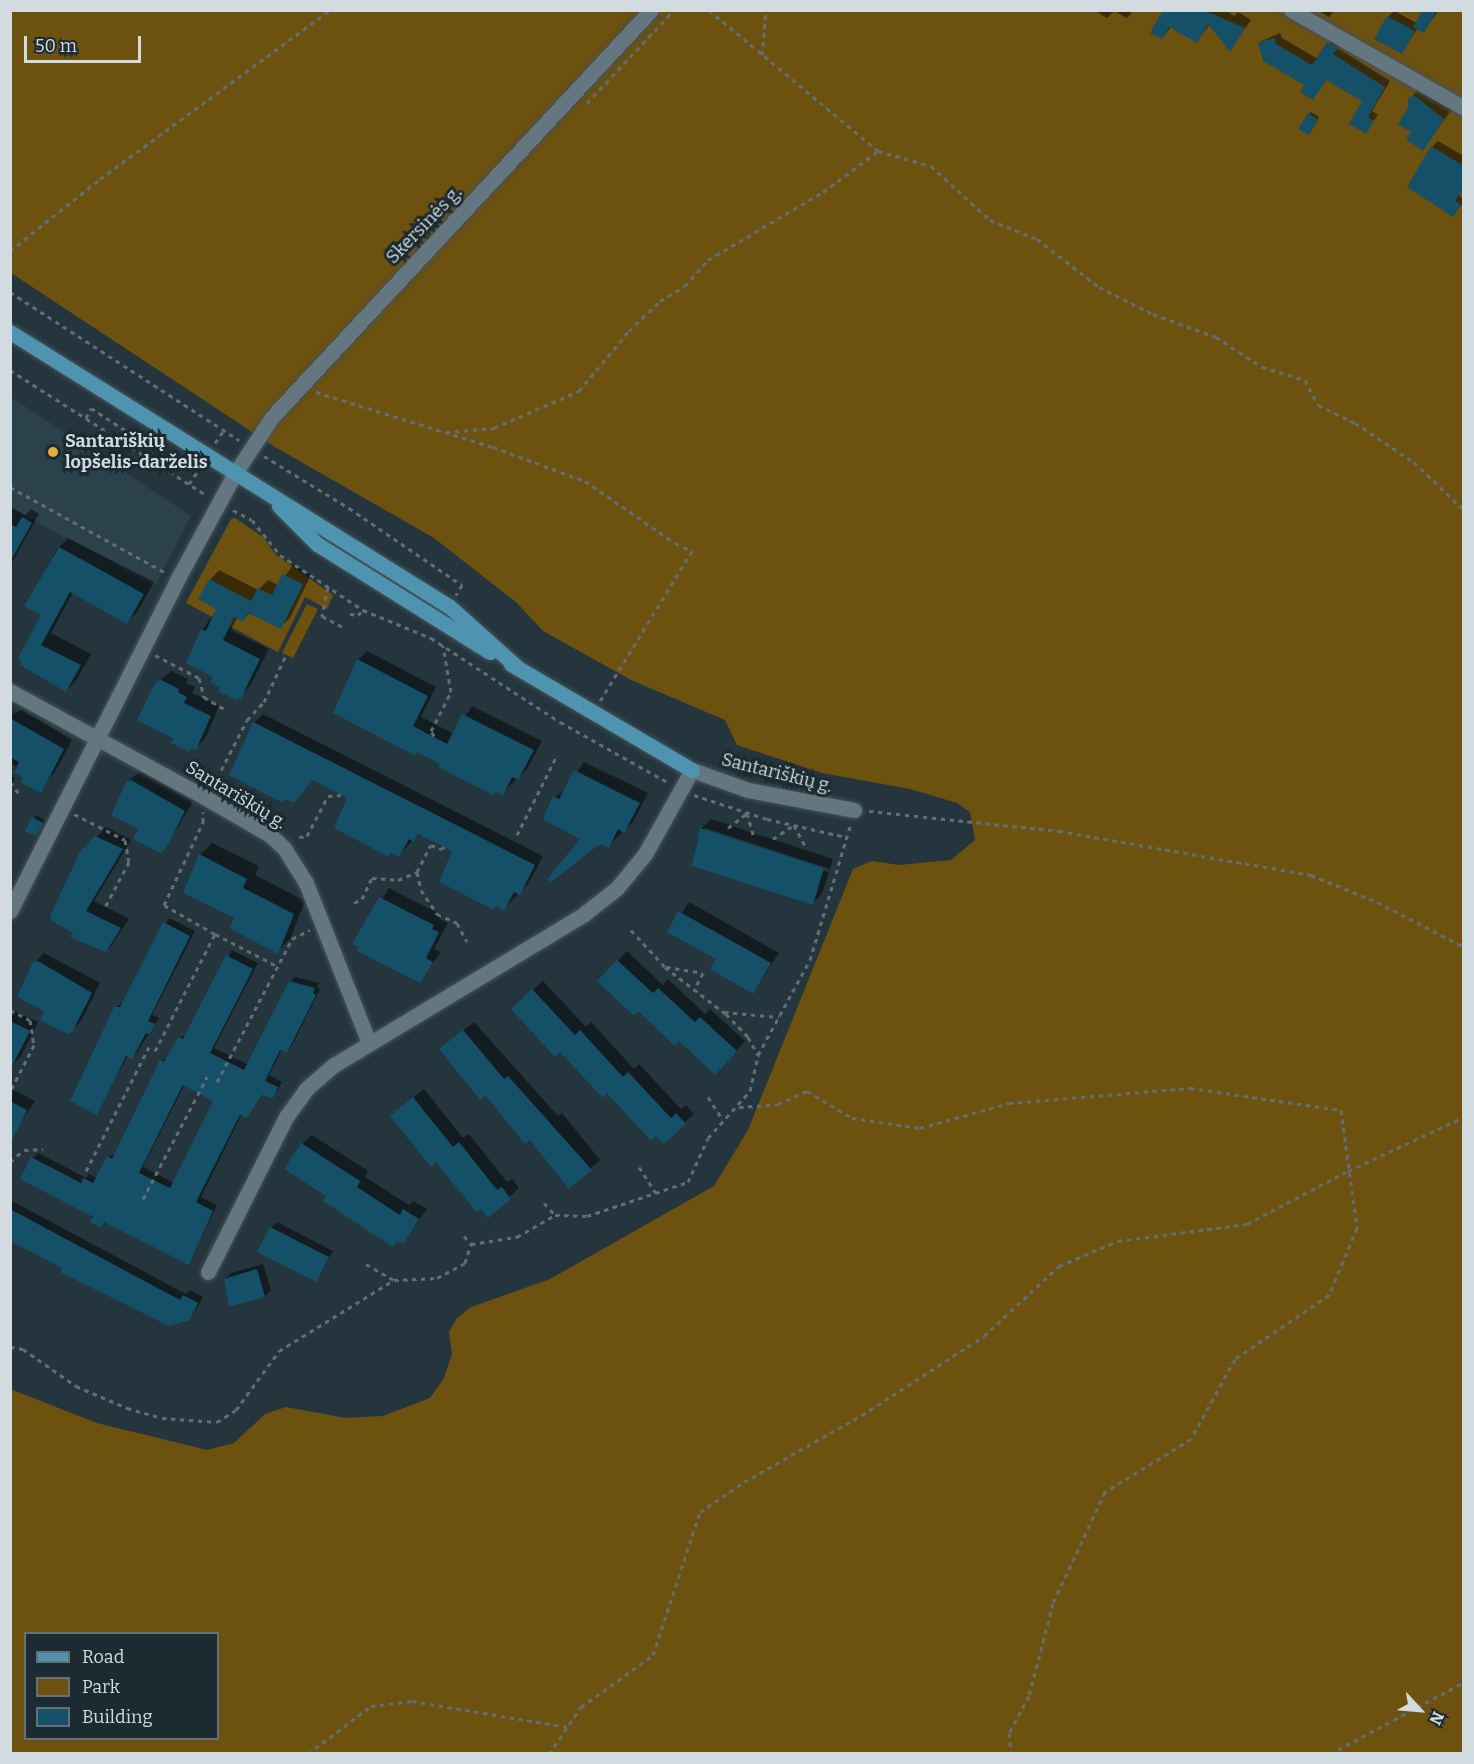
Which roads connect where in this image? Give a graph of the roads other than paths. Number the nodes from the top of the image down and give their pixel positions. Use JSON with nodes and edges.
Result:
{"nodes":[{"id":1,"x":651,"y":10,"type":"edge"},
{"id":2,"x":1291,"y":10,"type":"edge"},
{"id":3,"x":1464,"y":108,"type":"edge"},
{"id":4,"x":10,"y":332,"type":"edge"},
{"id":5,"x":234,"y":475,"type":"junction"},
{"id":6,"x":273,"y":499,"type":"junction"},
{"id":7,"x":518,"y":668,"type":"junction"},
{"id":8,"x":10,"y":691,"type":"edge"},
{"id":9,"x":97,"y":737,"type":"junction"},
{"id":10,"x":692,"y":770,"type":"junction"},
{"id":11,"x":854,"y":810,"type":"road end"},
{"id":12,"x":10,"y":911,"type":"edge"},
{"id":13,"x":369,"y":1042,"type":"junction"},
{"id":14,"x":208,"y":1272,"type":"dead end"}],
"edges":[{"from":1,"to":5,"type":"street","name":"Skersinės g."},
{"from":2,"to":3,"type":"street"},
{"from":4,"to":5,"type":"main road","name":"Santariškių g."},
{"from":5,"to":6,"type":"main road","name":"Santariškių g."},
{"from":5,"to":9,"type":"street","name":"Skersinės g."},
{"from":6,"to":7,"type":"main road","name":"Santariškių g."},
{"from":6,"to":7,"type":"main road","name":"Santariškių g."},
{"from":7,"to":10,"type":"main road","name":"Santariškių g."},
{"from":8,"to":9,"type":"street","name":"Santariškių g."},
{"from":9,"to":12,"type":"street","name":"Skersinės g."},
{"from":9,"to":13,"type":"street","name":"Santariškių g."},
{"from":10,"to":11,"type":"street","name":"Santariškių g."},
{"from":10,"to":13,"type":"street"},
{"from":13,"to":14,"type":"street"}]}
